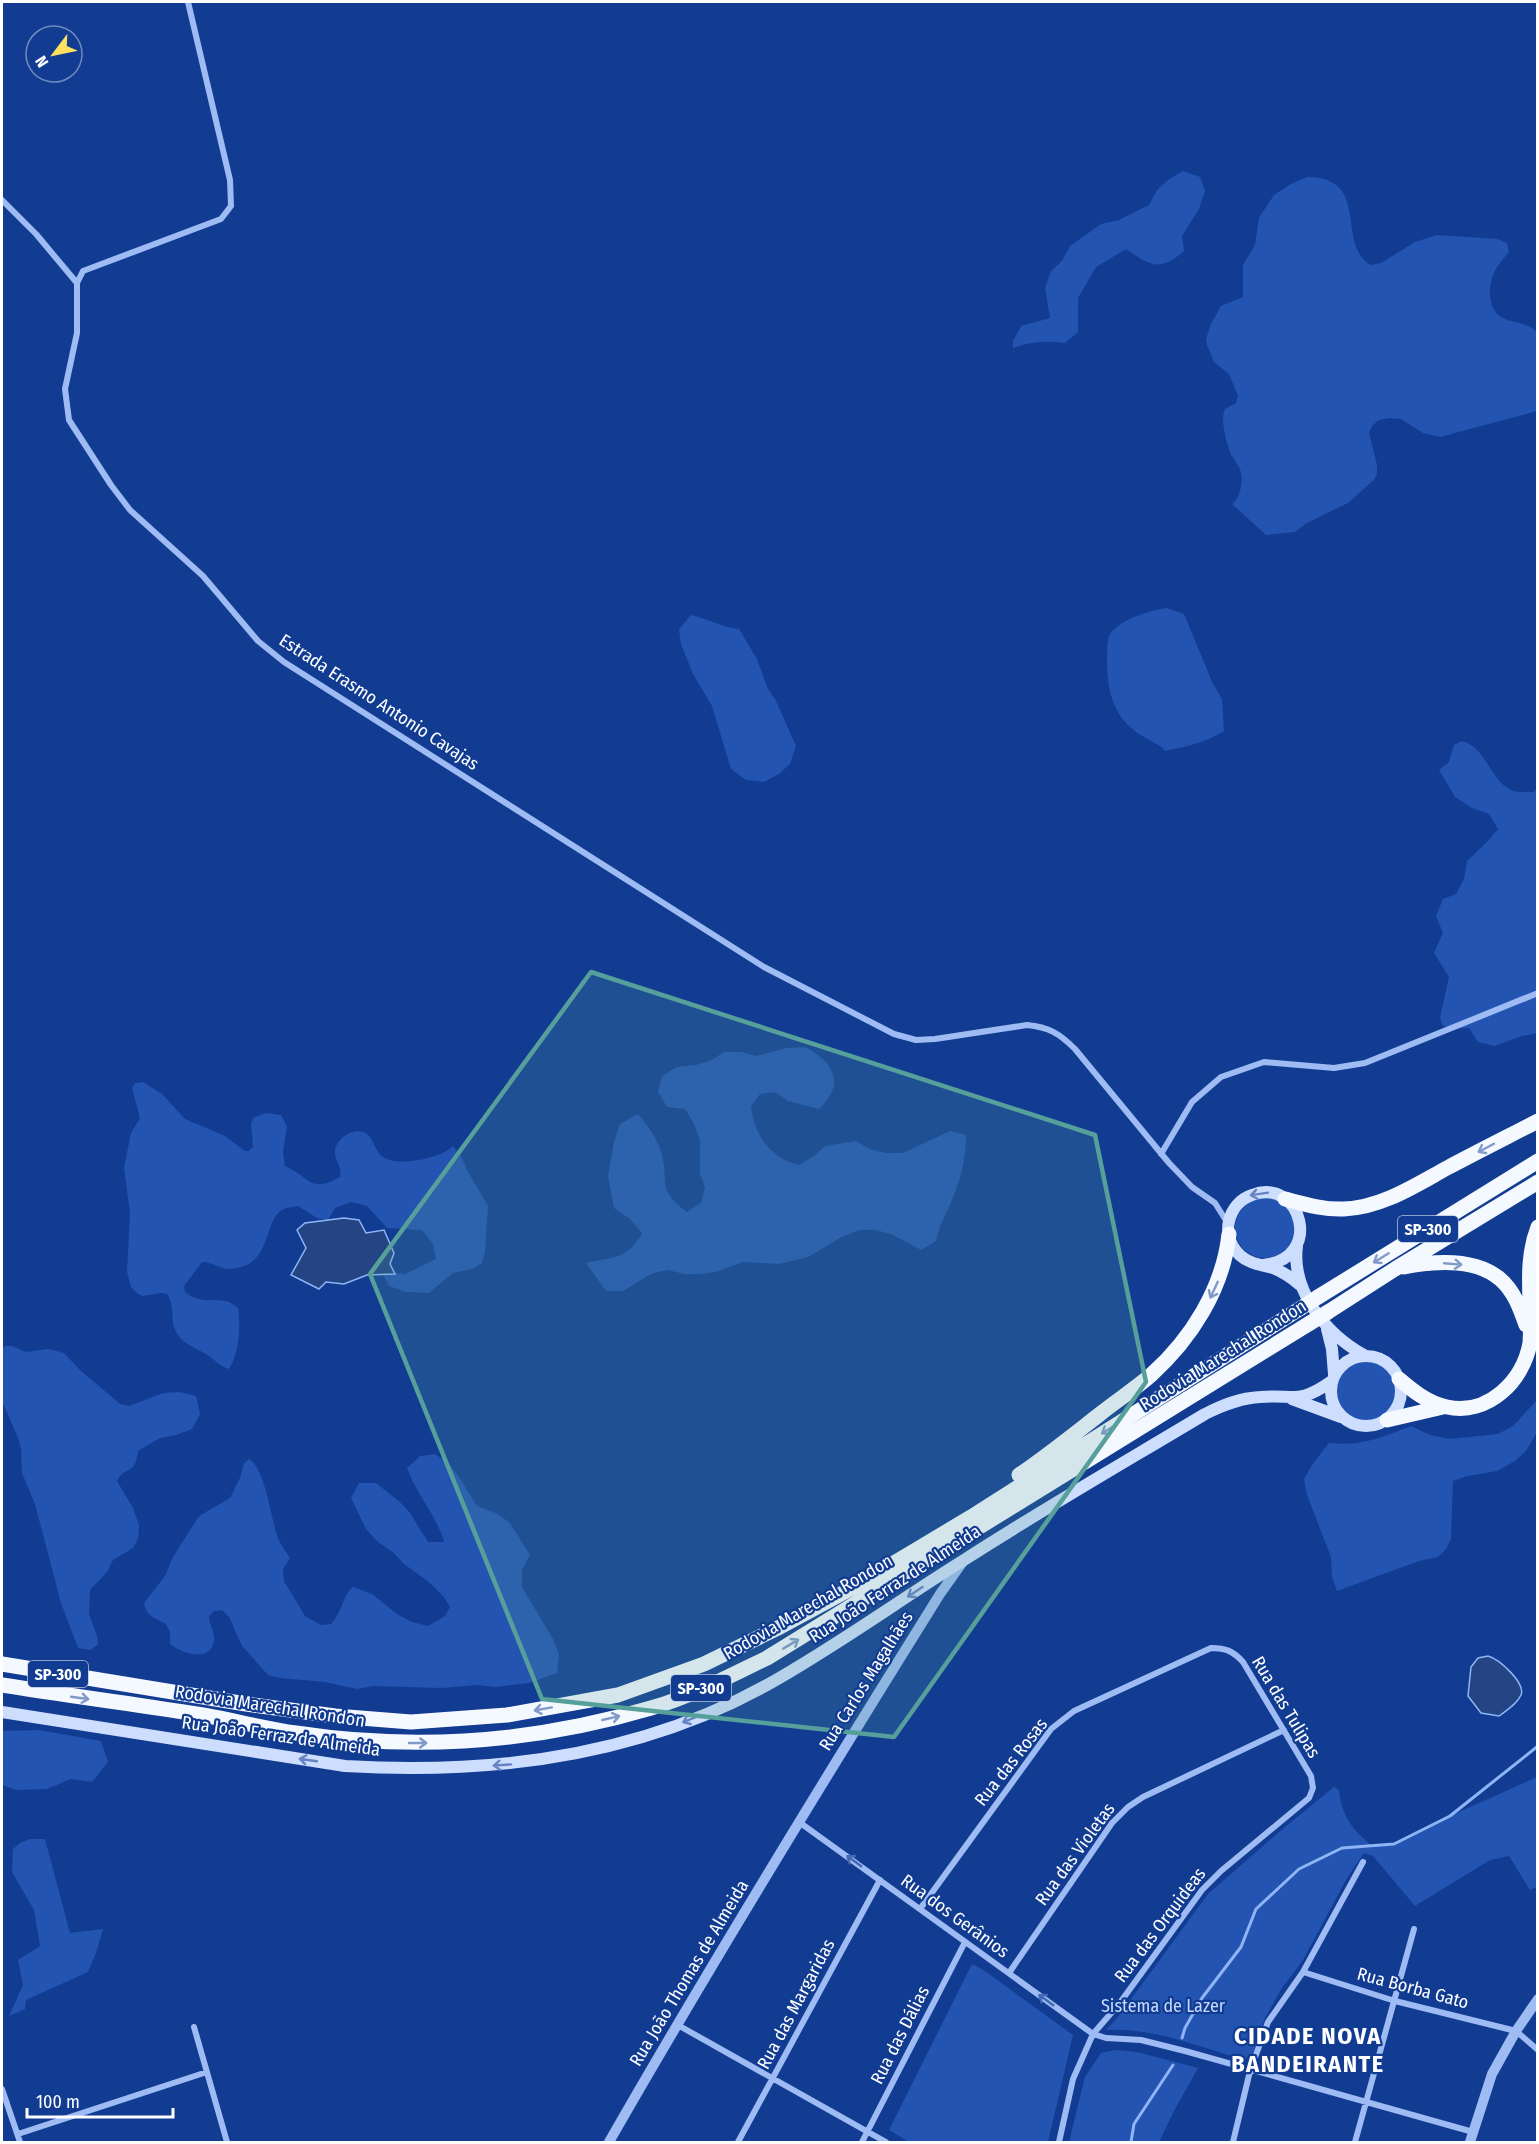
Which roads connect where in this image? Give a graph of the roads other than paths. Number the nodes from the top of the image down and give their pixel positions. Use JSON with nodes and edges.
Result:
{"nodes":[{"id":1,"x":188,"y":2,"type":"edge"},
{"id":2,"x":2,"y":200,"type":"edge"},
{"id":3,"x":77,"y":283,"type":"junction"},
{"id":4,"x":1538,"y":993,"type":"edge"},
{"id":5,"x":1538,"y":1121,"type":"edge"},
{"id":6,"x":1161,"y":1154,"type":"junction"},
{"id":7,"x":1538,"y":1161,"type":"edge"},
{"id":8,"x":1538,"y":1182,"type":"edge"},
{"id":9,"x":1285,"y":1198,"type":"junction"},
{"id":10,"x":1215,"y":1203,"type":"junction"},
{"id":11,"x":1237,"y":1205,"type":"junction"},
{"id":12,"x":1538,"y":1227,"type":"edge"},
{"id":13,"x":1228,"y":1230,"type":"junction"},
{"id":14,"x":1297,"y":1246,"type":"junction"},
{"id":15,"x":1263,"y":1265,"type":"junction"},
{"id":16,"x":1395,"y":1269,"type":"junction"},
{"id":17,"x":1300,"y":1285,"type":"junction"},
{"id":18,"x":1328,"y":1320,"type":"junction"},
{"id":19,"x":1530,"y":1337,"type":"junction"},
{"id":20,"x":1364,"y":1355,"type":"junction"},
{"id":21,"x":1333,"y":1378,"type":"junction"},
{"id":22,"x":1399,"y":1378,"type":"junction"},
{"id":23,"x":1291,"y":1398,"type":"junction"},
{"id":24,"x":1446,"y":1407,"type":"junction"},
{"id":25,"x":1344,"y":1419,"type":"junction"},
{"id":26,"x":1387,"y":1420,"type":"junction"},
{"id":27,"x":971,"y":1517,"type":"junction"},
{"id":28,"x":964,"y":1560,"type":"junction"},
{"id":29,"x":1225,"y":1648,"type":"joint"},
{"id":30,"x":2,"y":1664,"type":"edge"},
{"id":31,"x":2,"y":1684,"type":"edge"},
{"id":32,"x":2,"y":1712,"type":"edge"},
{"id":33,"x":1284,"y":1730,"type":"junction"},
{"id":34,"x":1313,"y":1788,"type":"joint"},
{"id":35,"x":799,"y":1822,"type":"junction"},
{"id":36,"x":1363,"y":1862,"type":"dead end"},
{"id":37,"x":880,"y":1880,"type":"junction"},
{"id":38,"x":920,"y":1909,"type":"junction"},
{"id":39,"x":1414,"y":1929,"type":"dead end"},
{"id":40,"x":965,"y":1942,"type":"junction"},
{"id":41,"x":1303,"y":1972,"type":"junction"},
{"id":42,"x":1009,"y":1973,"type":"junction"},
{"id":43,"x":1538,"y":1999,"type":"edge"},
{"id":44,"x":1395,"y":2001,"type":"junction"},
{"id":45,"x":676,"y":2024,"type":"junction"},
{"id":46,"x":194,"y":2027,"type":"dead end"},
{"id":47,"x":1516,"y":2031,"type":"junction"},
{"id":48,"x":1093,"y":2034,"type":"junction"},
{"id":49,"x":1538,"y":2050,"type":"edge"},
{"id":50,"x":1250,"y":2071,"type":"junction"},
{"id":51,"x":207,"y":2072,"type":"junction"},
{"id":52,"x":773,"y":2078,"type":"junction"},
{"id":53,"x":2,"y":2089,"type":"edge"},
{"id":54,"x":1366,"y":2103,"type":"junction"},
{"id":55,"x":5,"y":2108,"type":"edge"},
{"id":56,"x":868,"y":2132,"type":"junction"},
{"id":57,"x":18,"y":2134,"type":"junction"},
{"id":58,"x":1472,"y":2137,"type":"edge"},
{"id":59,"x":20,"y":2142,"type":"edge"},
{"id":60,"x":227,"y":2142,"type":"edge"},
{"id":61,"x":609,"y":2142,"type":"edge"},
{"id":62,"x":738,"y":2142,"type":"edge"},
{"id":63,"x":862,"y":2142,"type":"edge"},
{"id":64,"x":886,"y":2142,"type":"edge"},
{"id":65,"x":1059,"y":2142,"type":"edge"},
{"id":66,"x":1233,"y":2142,"type":"edge"},
{"id":67,"x":1355,"y":2142,"type":"edge"}],
"edges":[{"from":1,"to":3,"type":"street"},
{"from":2,"to":3,"type":"street"},
{"from":3,"to":6,"type":"street","name":"Estrada Erasmo Antonio Cavajas"},
{"from":4,"to":6,"type":"street"},
{"from":5,"to":9,"type":"highway","one_way":true},
{"from":6,"to":10,"type":"street","name":"Estrada Erasmo Antonio Cavajas"},
{"from":7,"to":27,"type":"highway","name":"Rodovia Marechal Rondon","number":"SP-300","one_way":true,"bridge":true},
{"from":8,"to":16,"type":"highway","name":"Rodovia Marechal Rondon","number":"SP-300"},
{"from":9,"to":11,"type":"main road","one_way":true},
{"from":9,"to":14,"type":"main road"},
{"from":10,"to":11,"type":"street"},
{"from":10,"to":13,"type":"street"},
{"from":11,"to":13,"type":"main road"},
{"from":12,"to":19,"type":"highway"},
{"from":13,"to":15,"type":"main road"},
{"from":13,"to":27,"type":"highway","one_way":true},
{"from":14,"to":15,"type":"main road"},
{"from":14,"to":17,"type":"main road"},
{"from":15,"to":17,"type":"main road"},
{"from":16,"to":18,"type":"highway","name":"Rodovia Marechal Rondon","number":"SP-300"},
{"from":16,"to":19,"type":"highway","one_way":true},
{"from":17,"to":18,"type":"main road"},
{"from":18,"to":20,"type":"main road"},
{"from":18,"to":21,"type":"main road"},
{"from":31,"to":18,"type":"highway","name":"Rodovia Marechal Rondon","number":"SP-300","one_way":true,"bridge":true},
{"from":19,"to":24,"type":"highway"},
{"from":20,"to":21,"type":"main road"},
{"from":20,"to":22,"type":"main road"},
{"from":21,"to":23,"type":"main road","name":"Rua João Ferraz de Almeida"},
{"from":21,"to":25,"type":"main road"},
{"from":22,"to":24,"type":"highway"},
{"from":22,"to":26,"type":"main road"},
{"from":23,"to":25,"type":"main road","name":"Rua João Ferraz de Almeida"},
{"from":23,"to":28,"type":"main road","name":"Rua João Ferraz de Almeida"},
{"from":24,"to":26,"type":"highway"},
{"from":25,"to":26,"type":"main road"},
{"from":27,"to":30,"type":"highway","name":"Rodovia Marechal Rondon","number":"SP-300","one_way":true},
{"from":28,"to":32,"type":"main road","name":"Rua João Ferraz de Almeida","one_way":true},
{"from":28,"to":35,"type":"street","name":"Rua Carlos Magalhães"},
{"from":29,"to":33,"type":"street","name":"Rua das Tulipas"},
{"from":29,"to":38,"type":"street","name":"Rua das Rosas"},
{"from":33,"to":34,"type":"street","name":"Rua das Tulipas"},
{"from":33,"to":42,"type":"street","name":"Rua das Violetas"},
{"from":34,"to":48,"type":"street","name":"Rua das Orquideas"},
{"from":37,"to":35,"type":"street","name":"Rua dos Gerânios","one_way":true},
{"from":35,"to":45,"type":"street","name":"Rua João Thomas de Almeida"},
{"from":36,"to":41,"type":"street"},
{"from":37,"to":38,"type":"street","name":"Rua dos Gerânios"},
{"from":37,"to":52,"type":"street","name":"Rua das Margaridas"},
{"from":38,"to":40,"type":"street","name":"Rua dos Gerânios"},
{"from":39,"to":44,"type":"street"},
{"from":40,"to":42,"type":"street","name":"Rua dos Gerânios"},
{"from":40,"to":56,"type":"street","name":"Rua das Dálias"},
{"from":41,"to":44,"type":"street","name":"Rua Borba Gato"},
{"from":41,"to":50,"type":"street"},
{"from":48,"to":42,"type":"street","name":"Rua dos Gerânios","one_way":true},
{"from":43,"to":47,"type":"street"},
{"from":44,"to":47,"type":"street","name":"Rua Borba Gato"},
{"from":44,"to":54,"type":"street"},
{"from":45,"to":52,"type":"street"},
{"from":45,"to":61,"type":"street","name":"Rua João Thomas de Almeida"},
{"from":46,"to":51,"type":"street"},
{"from":47,"to":49,"type":"street"},
{"from":47,"to":58,"type":"street"},
{"from":48,"to":50,"type":"street"},
{"from":48,"to":65,"type":"street","name":"Rua das Orquideas"},
{"from":50,"to":54,"type":"street"},
{"from":50,"to":66,"type":"street"},
{"from":51,"to":57,"type":"street"},
{"from":51,"to":60,"type":"street"},
{"from":52,"to":56,"type":"street"},
{"from":52,"to":62,"type":"street","name":"Rua das Margaridas"},
{"from":53,"to":55,"type":"street"},
{"from":54,"to":58,"type":"street"},
{"from":54,"to":67,"type":"street"},
{"from":55,"to":57,"type":"street"},
{"from":56,"to":63,"type":"street","name":"Rua das Dálias"},
{"from":56,"to":64,"type":"street"},
{"from":57,"to":59,"type":"street"}]}
